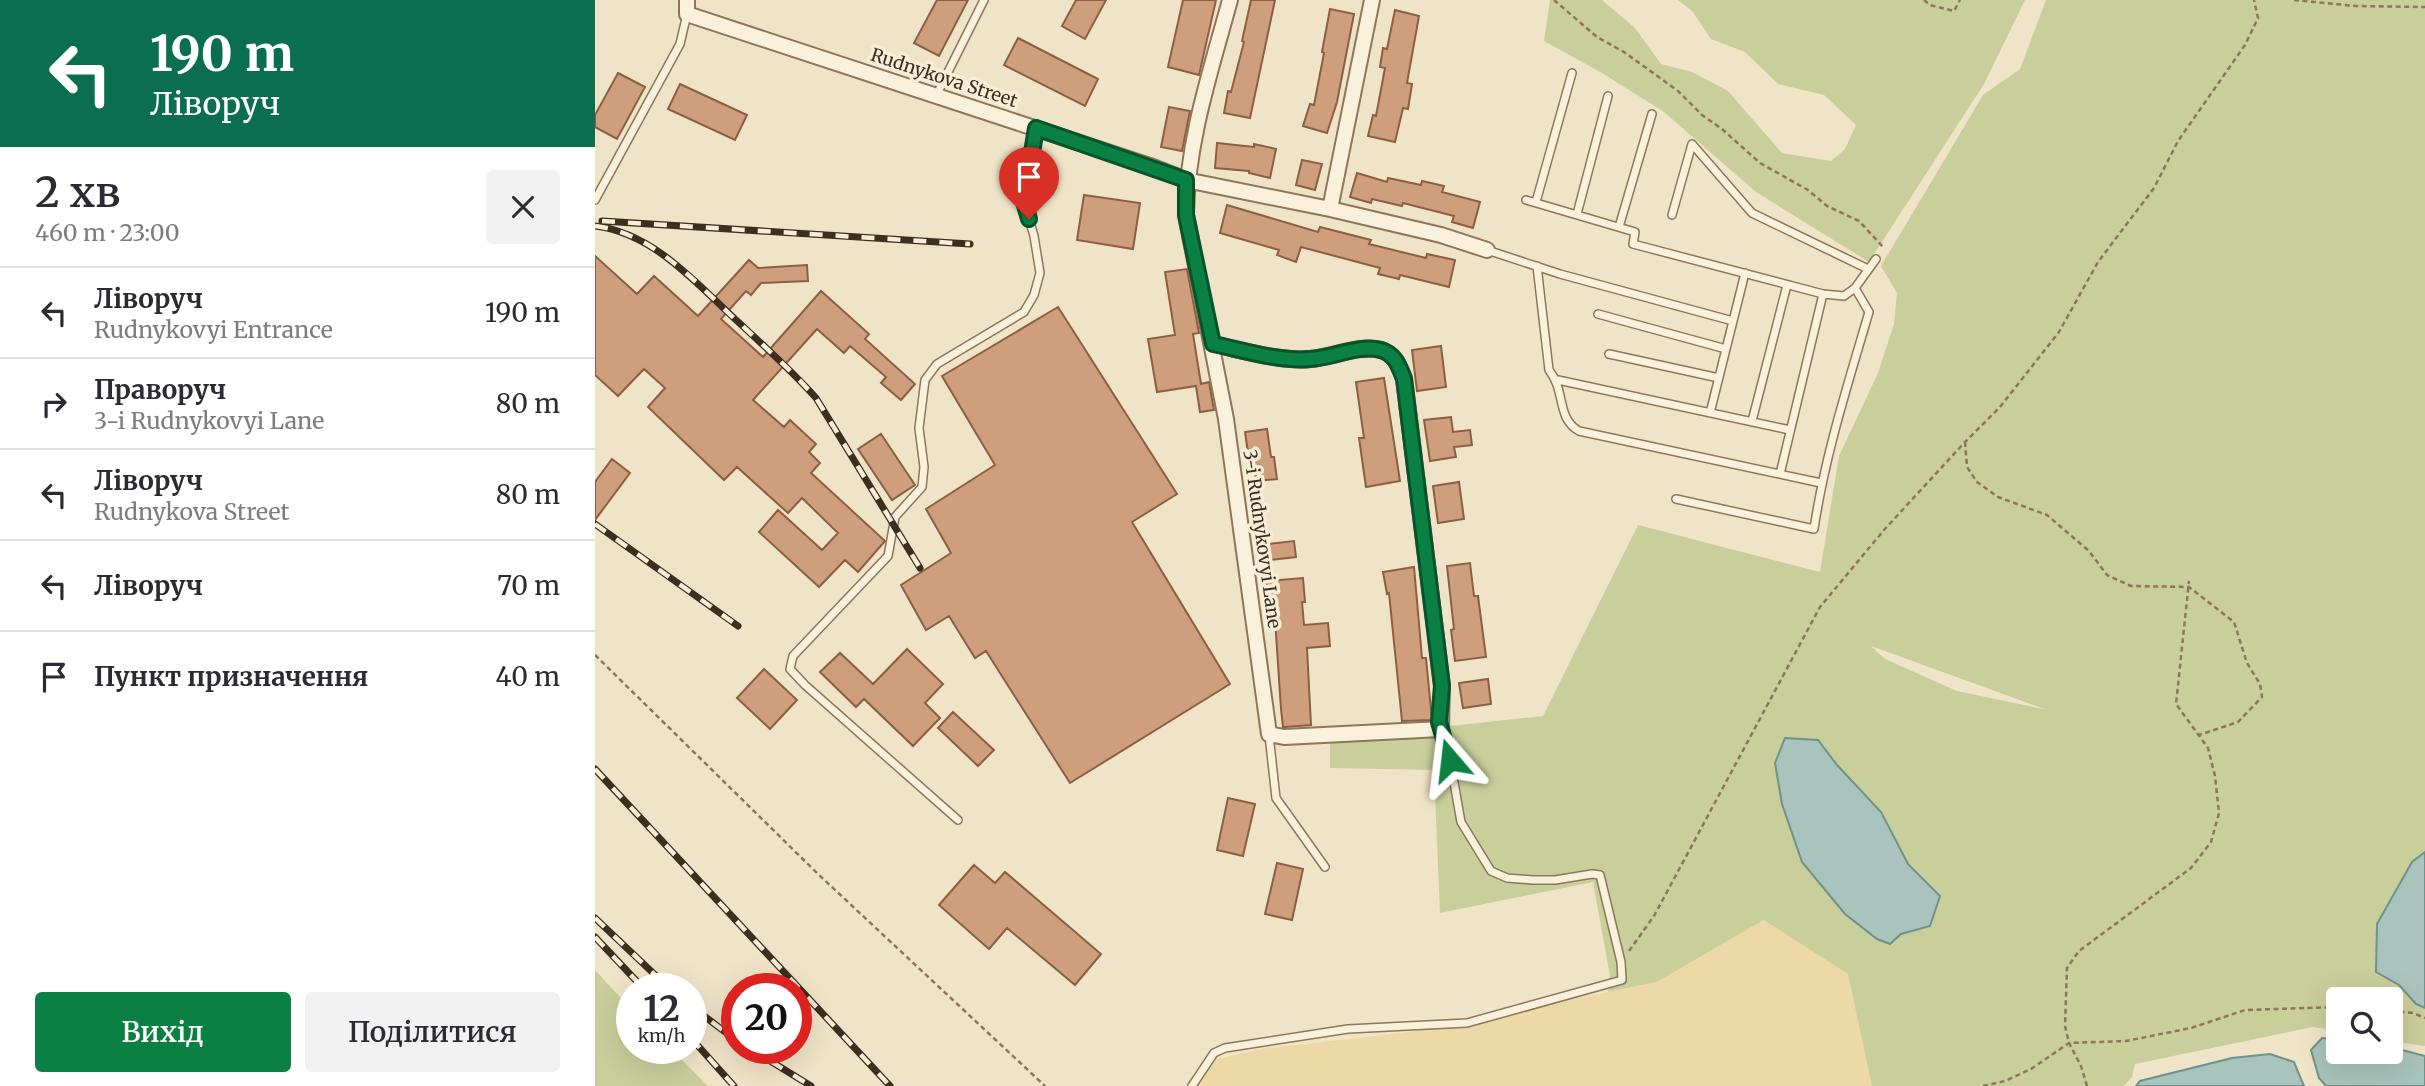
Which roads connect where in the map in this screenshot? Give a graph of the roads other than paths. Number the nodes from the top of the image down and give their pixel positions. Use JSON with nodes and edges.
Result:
{"nodes":[{"id":1,"x":984,"y":0,"type":"edge"},
{"id":2,"x":1230,"y":0,"type":"edge"},
{"id":3,"x":1373,"y":0,"type":"edge"},
{"id":4,"x":687,"y":7,"type":"edge"},
{"id":5,"x":1572,"y":73,"type":"dead end"},
{"id":6,"x":936,"y":96,"type":"junction"},
{"id":7,"x":1608,"y":96,"type":"dead end"},
{"id":8,"x":1652,"y":114,"type":"dead end"},
{"id":9,"x":1036,"y":128,"type":"junction"},
{"id":10,"x":1186,"y":180,"type":"junction"},
{"id":11,"x":595,"y":200,"type":"edge"},
{"id":12,"x":1526,"y":200,"type":"dead end"},
{"id":13,"x":1536,"y":202,"type":"junction"},
{"id":14,"x":1330,"y":209,"type":"junction"},
{"id":15,"x":1577,"y":215,"type":"junction"},
{"id":16,"x":1672,"y":215,"type":"dead end"},
{"id":17,"x":1619,"y":227,"type":"junction"},
{"id":18,"x":1487,"y":250,"type":"joint"},
{"id":19,"x":1876,"y":259,"type":"dead end"},
{"id":20,"x":1537,"y":266,"type":"junction"},
{"id":21,"x":1868,"y":269,"type":"junction"},
{"id":22,"x":1745,"y":274,"type":"junction"},
{"id":23,"x":1787,"y":285,"type":"junction"},
{"id":24,"x":1855,"y":288,"type":"junction"},
{"id":25,"x":1823,"y":295,"type":"junction"},
{"id":26,"x":1598,"y":314,"type":"dead end"},
{"id":27,"x":1733,"y":321,"type":"junction"},
{"id":28,"x":1213,"y":344,"type":"junction"},
{"id":29,"x":1726,"y":349,"type":"junction"},
{"id":30,"x":1609,"y":354,"type":"dead end"},
{"id":31,"x":1719,"y":378,"type":"junction"},
{"id":32,"x":1557,"y":380,"type":"junction"},
{"id":33,"x":1710,"y":413,"type":"junction"},
{"id":34,"x":1752,"y":421,"type":"junction"},
{"id":35,"x":1790,"y":430,"type":"junction"},
{"id":36,"x":1780,"y":474,"type":"junction"},
{"id":37,"x":1821,"y":483,"type":"junction"},
{"id":38,"x":1676,"y":499,"type":"dead end"},
{"id":39,"x":1441,"y":729,"type":"junction"},
{"id":40,"x":1269,"y":734,"type":"junction"},
{"id":41,"x":958,"y":820,"type":"dead end"},
{"id":42,"x":1325,"y":867,"type":"dead end"},
{"id":43,"x":1192,"y":1086,"type":"edge"}],
"edges":[{"from":1,"to":6,"type":"lane"},
{"from":2,"to":10,"type":"street","name":"3-i Rudnykovyi Lane"},
{"from":3,"to":14,"type":"street"},
{"from":4,"to":6,"type":"street","name":"Rudnykova Street"},
{"from":4,"to":11,"type":"lane"},
{"from":5,"to":13,"type":"lane"},
{"from":6,"to":9,"type":"street","name":"Rudnykova Street"},
{"from":7,"to":15,"type":"lane"},
{"from":8,"to":17,"type":"lane"},
{"from":9,"to":10,"type":"street","name":"Rudnykova Street"},
{"from":9,"to":41,"type":"lane"},
{"from":10,"to":14,"type":"street","name":"Rudnykova Street"},
{"from":10,"to":28,"type":"street","name":"3-i Rudnykovyi Lane"},
{"from":12,"to":13,"type":"lane"},
{"from":13,"to":15,"type":"lane"},
{"from":14,"to":18,"type":"street","name":"Rudnykova Street"},
{"from":15,"to":17,"type":"lane"},
{"from":16,"to":21,"type":"lane"},
{"from":17,"to":22,"type":"lane"},
{"from":18,"to":20,"type":"lane"},
{"from":19,"to":21,"type":"lane"},
{"from":20,"to":27,"type":"lane"},
{"from":20,"to":32,"type":"lane"},
{"from":21,"to":24,"type":"lane"},
{"from":22,"to":23,"type":"lane"},
{"from":22,"to":27,"type":"lane"},
{"from":23,"to":25,"type":"lane"},
{"from":23,"to":34,"type":"lane"},
{"from":24,"to":25,"type":"lane"},
{"from":24,"to":37,"type":"lane"},
{"from":25,"to":35,"type":"lane"},
{"from":26,"to":29,"type":"lane"},
{"from":27,"to":29,"type":"lane"},
{"from":28,"to":39,"type":"street"},
{"from":28,"to":40,"type":"street","name":"3-i Rudnykovyi Lane"},
{"from":29,"to":31,"type":"lane"},
{"from":30,"to":31,"type":"lane"},
{"from":31,"to":33,"type":"lane"},
{"from":32,"to":33,"type":"lane"},
{"from":32,"to":36,"type":"lane"},
{"from":33,"to":34,"type":"lane"},
{"from":34,"to":35,"type":"lane"},
{"from":35,"to":36,"type":"lane"},
{"from":36,"to":37,"type":"lane"},
{"from":37,"to":38,"type":"lane"},
{"from":39,"to":40,"type":"street"},
{"from":39,"to":43,"type":"lane"},
{"from":40,"to":42,"type":"lane"}]}
